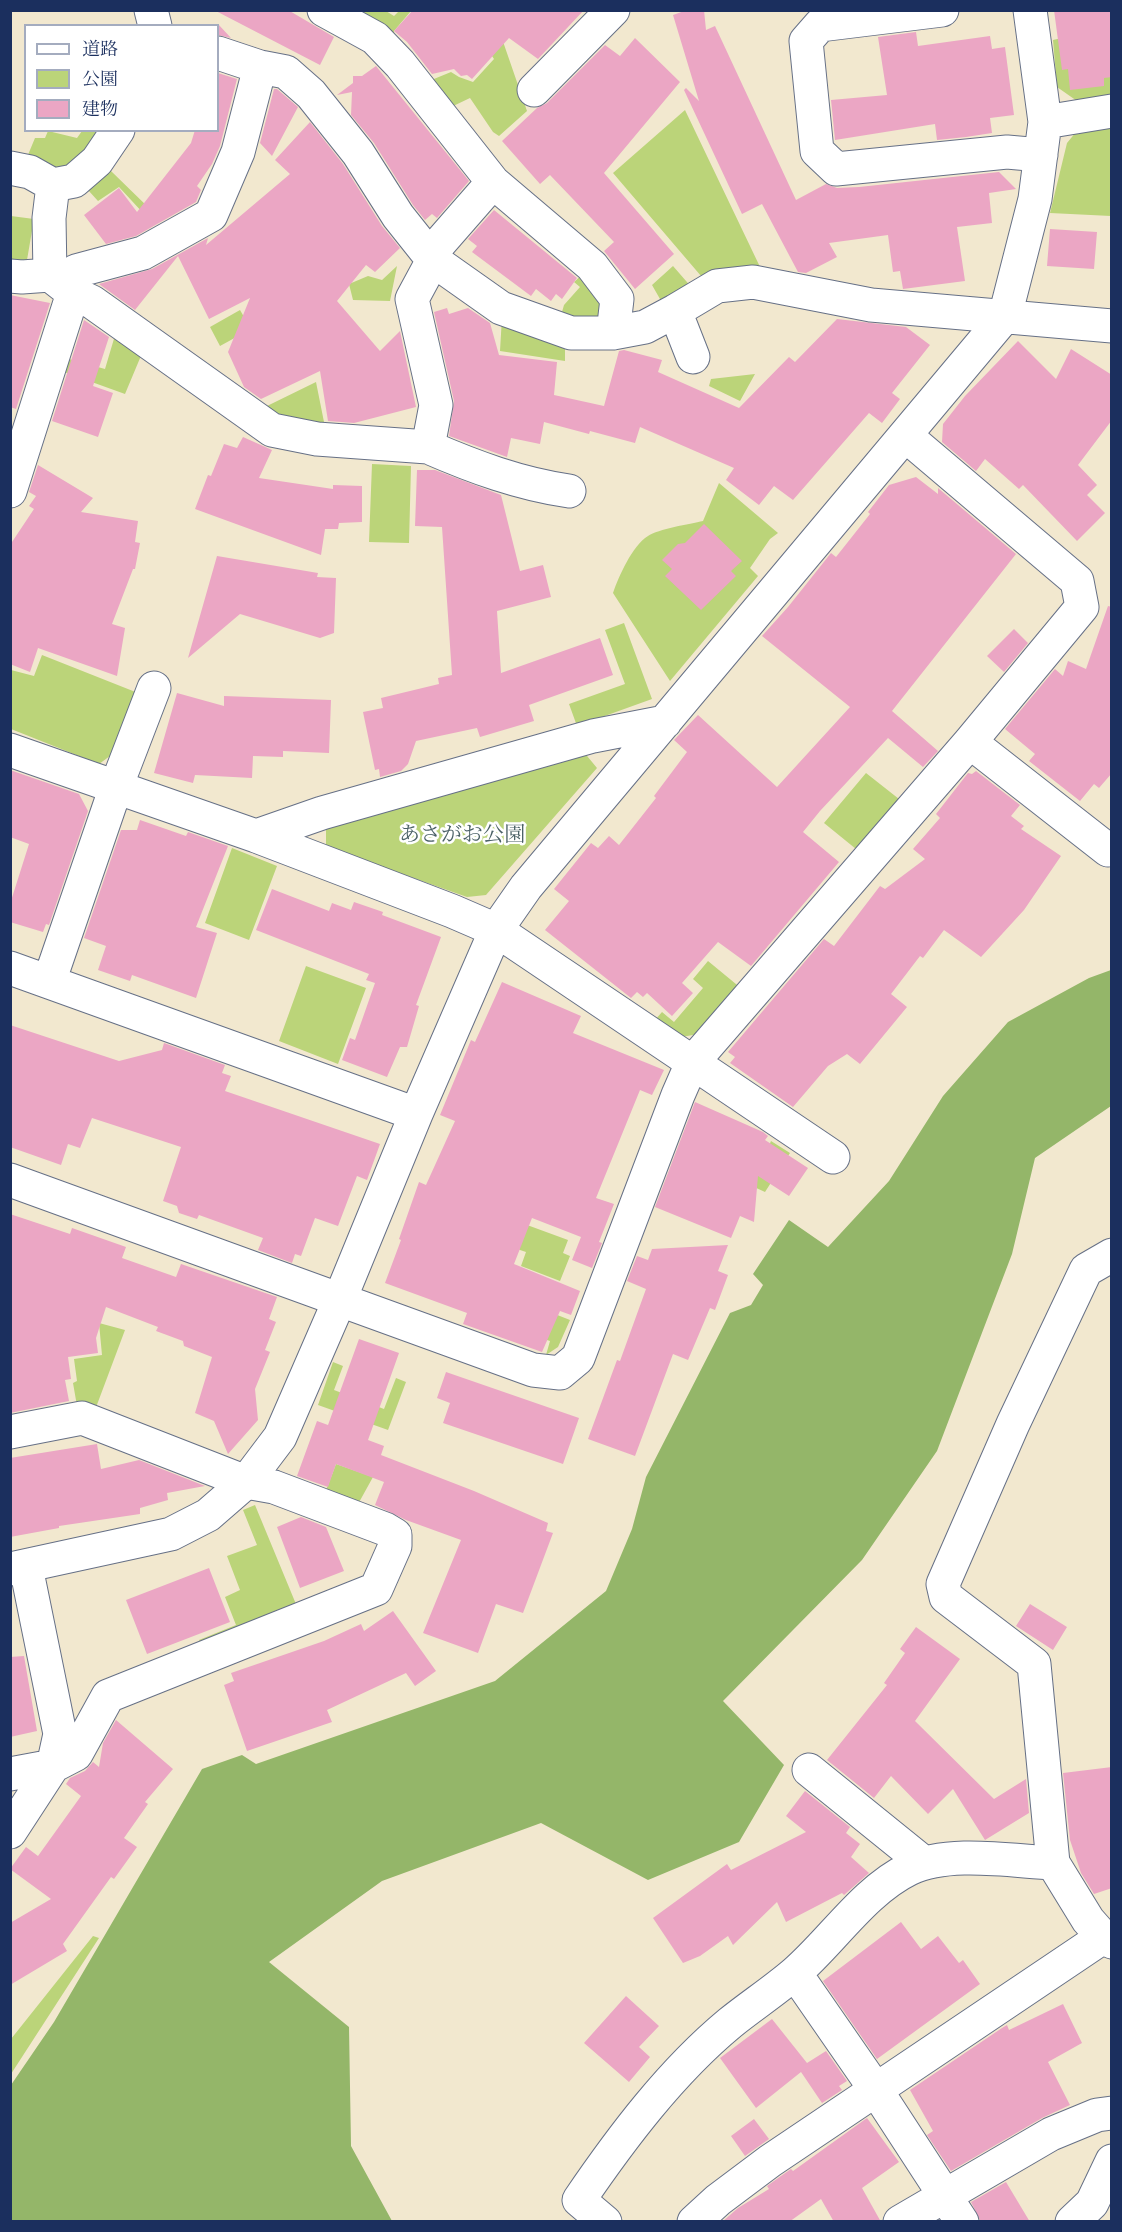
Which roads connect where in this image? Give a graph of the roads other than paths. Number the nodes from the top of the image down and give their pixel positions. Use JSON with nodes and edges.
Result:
{"nodes":[{"id":1,"x":324,"y":10,"type":"edge"},
{"id":2,"x":613,"y":10,"type":"edge"},
{"id":3,"x":942,"y":10,"type":"edge"},
{"id":4,"x":1030,"y":10,"type":"edge"},
{"id":5,"x":219,"y":53,"type":"edge"},
{"id":6,"x":260,"y":68,"type":"junction"},
{"id":7,"x":534,"y":90,"type":"dead end"},
{"id":8,"x":1112,"y":111,"type":"edge"},
{"id":9,"x":1045,"y":122,"type":"junction"},
{"id":10,"x":117,"y":132,"type":"edge"},
{"id":11,"x":1041,"y":155,"type":"junction"},
{"id":12,"x":10,"y":168,"type":"edge"},
{"id":13,"x":493,"y":182,"type":"junction"},
{"id":14,"x":53,"y":184,"type":"junction"},
{"id":15,"x":433,"y":260,"type":"junction"},
{"id":16,"x":10,"y":276,"type":"edge"},
{"id":17,"x":62,"y":284,"type":"junction"},
{"id":18,"x":675,"y":311,"type":"junction"},
{"id":19,"x":1005,"y":316,"type":"junction"},
{"id":20,"x":1112,"y":326,"type":"edge"},
{"id":21,"x":613,"y":333,"type":"junction"},
{"id":22,"x":693,"y":357,"type":"dead end"},
{"id":23,"x":906,"y":436,"type":"junction"},
{"id":24,"x":428,"y":447,"type":"junction"},
{"id":25,"x":10,"y":491,"type":"edge"},
{"id":26,"x":569,"y":491,"type":"dead end"},
{"id":27,"x":154,"y":688,"type":"dead end"},
{"id":28,"x":665,"y":722,"type":"junction"},
{"id":29,"x":970,"y":742,"type":"junction"},
{"id":30,"x":10,"y":750,"type":"edge"},
{"id":31,"x":116,"y":788,"type":"junction"},
{"id":32,"x":256,"y":836,"type":"junction"},
{"id":33,"x":1108,"y":850,"type":"dead end"},
{"id":34,"x":496,"y":930,"type":"junction"},
{"id":35,"x":10,"y":968,"type":"edge"},
{"id":36,"x":49,"y":982,"type":"junction"},
{"id":37,"x":692,"y":1063,"type":"junction"},
{"id":38,"x":416,"y":1114,"type":"junction"},
{"id":39,"x":833,"y":1157,"type":"dead end"},
{"id":40,"x":10,"y":1180,"type":"edge"},
{"id":41,"x":1112,"y":1255,"type":"edge"},
{"id":42,"x":340,"y":1299,"type":"junction"},
{"id":43,"x":10,"y":1432,"type":"edge"},
{"id":44,"x":246,"y":1482,"type":"junction"},
{"id":45,"x":18,"y":1568,"type":"edge"},
{"id":46,"x":53,"y":1766,"type":"junction"},
{"id":47,"x":808,"y":1770,"type":"dead end"},
{"id":48,"x":10,"y":1774,"type":"edge"},
{"id":49,"x":10,"y":1832,"type":"edge"},
{"id":50,"x":924,"y":1863,"type":"junction"},
{"id":51,"x":1053,"y":1863,"type":"junction"},
{"id":52,"x":1107,"y":1940,"type":"edge"},
{"id":53,"x":795,"y":1973,"type":"junction"},
{"id":54,"x":876,"y":2090,"type":"junction"},
{"id":55,"x":1112,"y":2112,"type":"edge"},
{"id":56,"x":1112,"y":2161,"type":"edge"},
{"id":57,"x":954,"y":2209,"type":"edge"},
{"id":58,"x":1092,"y":2212,"type":"edge"},
{"id":59,"x":606,"y":2222,"type":"edge"},
{"id":60,"x":694,"y":2222,"type":"edge"},
{"id":61,"x":900,"y":2222,"type":"edge"}],
"edges":[{"from":1,"to":13,"type":"street"},
{"from":2,"to":7,"type":"street"},
{"from":3,"to":11,"type":"street"},
{"from":4,"to":9,"type":"street"},
{"from":5,"to":6,"type":"street"},
{"from":6,"to":15,"type":"street"},
{"from":6,"to":17,"type":"street"},
{"from":8,"to":9,"type":"street"},
{"from":9,"to":11,"type":"street"},
{"from":10,"to":14,"type":"street"},
{"from":11,"to":19,"type":"street"},
{"from":12,"to":14,"type":"street"},
{"from":13,"to":15,"type":"street"},
{"from":13,"to":21,"type":"street"},
{"from":14,"to":17,"type":"street"},
{"from":15,"to":21,"type":"street"},
{"from":15,"to":24,"type":"street"},
{"from":16,"to":17,"type":"street"},
{"from":17,"to":24,"type":"street"},
{"from":17,"to":25,"type":"street"},
{"from":18,"to":19,"type":"street"},
{"from":18,"to":21,"type":"street"},
{"from":18,"to":22,"type":"street"},
{"from":19,"to":20,"type":"street"},
{"from":19,"to":23,"type":"street"},
{"from":23,"to":28,"type":"street"},
{"from":23,"to":29,"type":"street"},
{"from":24,"to":26,"type":"street"},
{"from":27,"to":31,"type":"street"},
{"from":28,"to":32,"type":"street"},
{"from":28,"to":34,"type":"street"},
{"from":29,"to":33,"type":"street"},
{"from":29,"to":37,"type":"street"},
{"from":30,"to":31,"type":"street"},
{"from":31,"to":32,"type":"street"},
{"from":31,"to":36,"type":"street"},
{"from":32,"to":34,"type":"street"},
{"from":34,"to":37,"type":"street"},
{"from":34,"to":38,"type":"street"},
{"from":35,"to":36,"type":"street"},
{"from":36,"to":38,"type":"street"},
{"from":37,"to":39,"type":"street"},
{"from":37,"to":42,"type":"street"},
{"from":38,"to":42,"type":"street"},
{"from":40,"to":42,"type":"street"},
{"from":41,"to":51,"type":"street"},
{"from":42,"to":44,"type":"street"},
{"from":43,"to":44,"type":"street"},
{"from":44,"to":45,"type":"street"},
{"from":44,"to":46,"type":"street"},
{"from":45,"to":46,"type":"street"},
{"from":46,"to":48,"type":"street"},
{"from":46,"to":49,"type":"street"},
{"from":47,"to":50,"type":"street"},
{"from":50,"to":51,"type":"street"},
{"from":50,"to":53,"type":"street"},
{"from":51,"to":52,"type":"street"},
{"from":52,"to":54,"type":"street"},
{"from":53,"to":54,"type":"street"},
{"from":53,"to":59,"type":"street"},
{"from":54,"to":57,"type":"street"},
{"from":54,"to":60,"type":"street"},
{"from":55,"to":57,"type":"street"},
{"from":56,"to":58,"type":"street"},
{"from":57,"to":61,"type":"street"}]}
